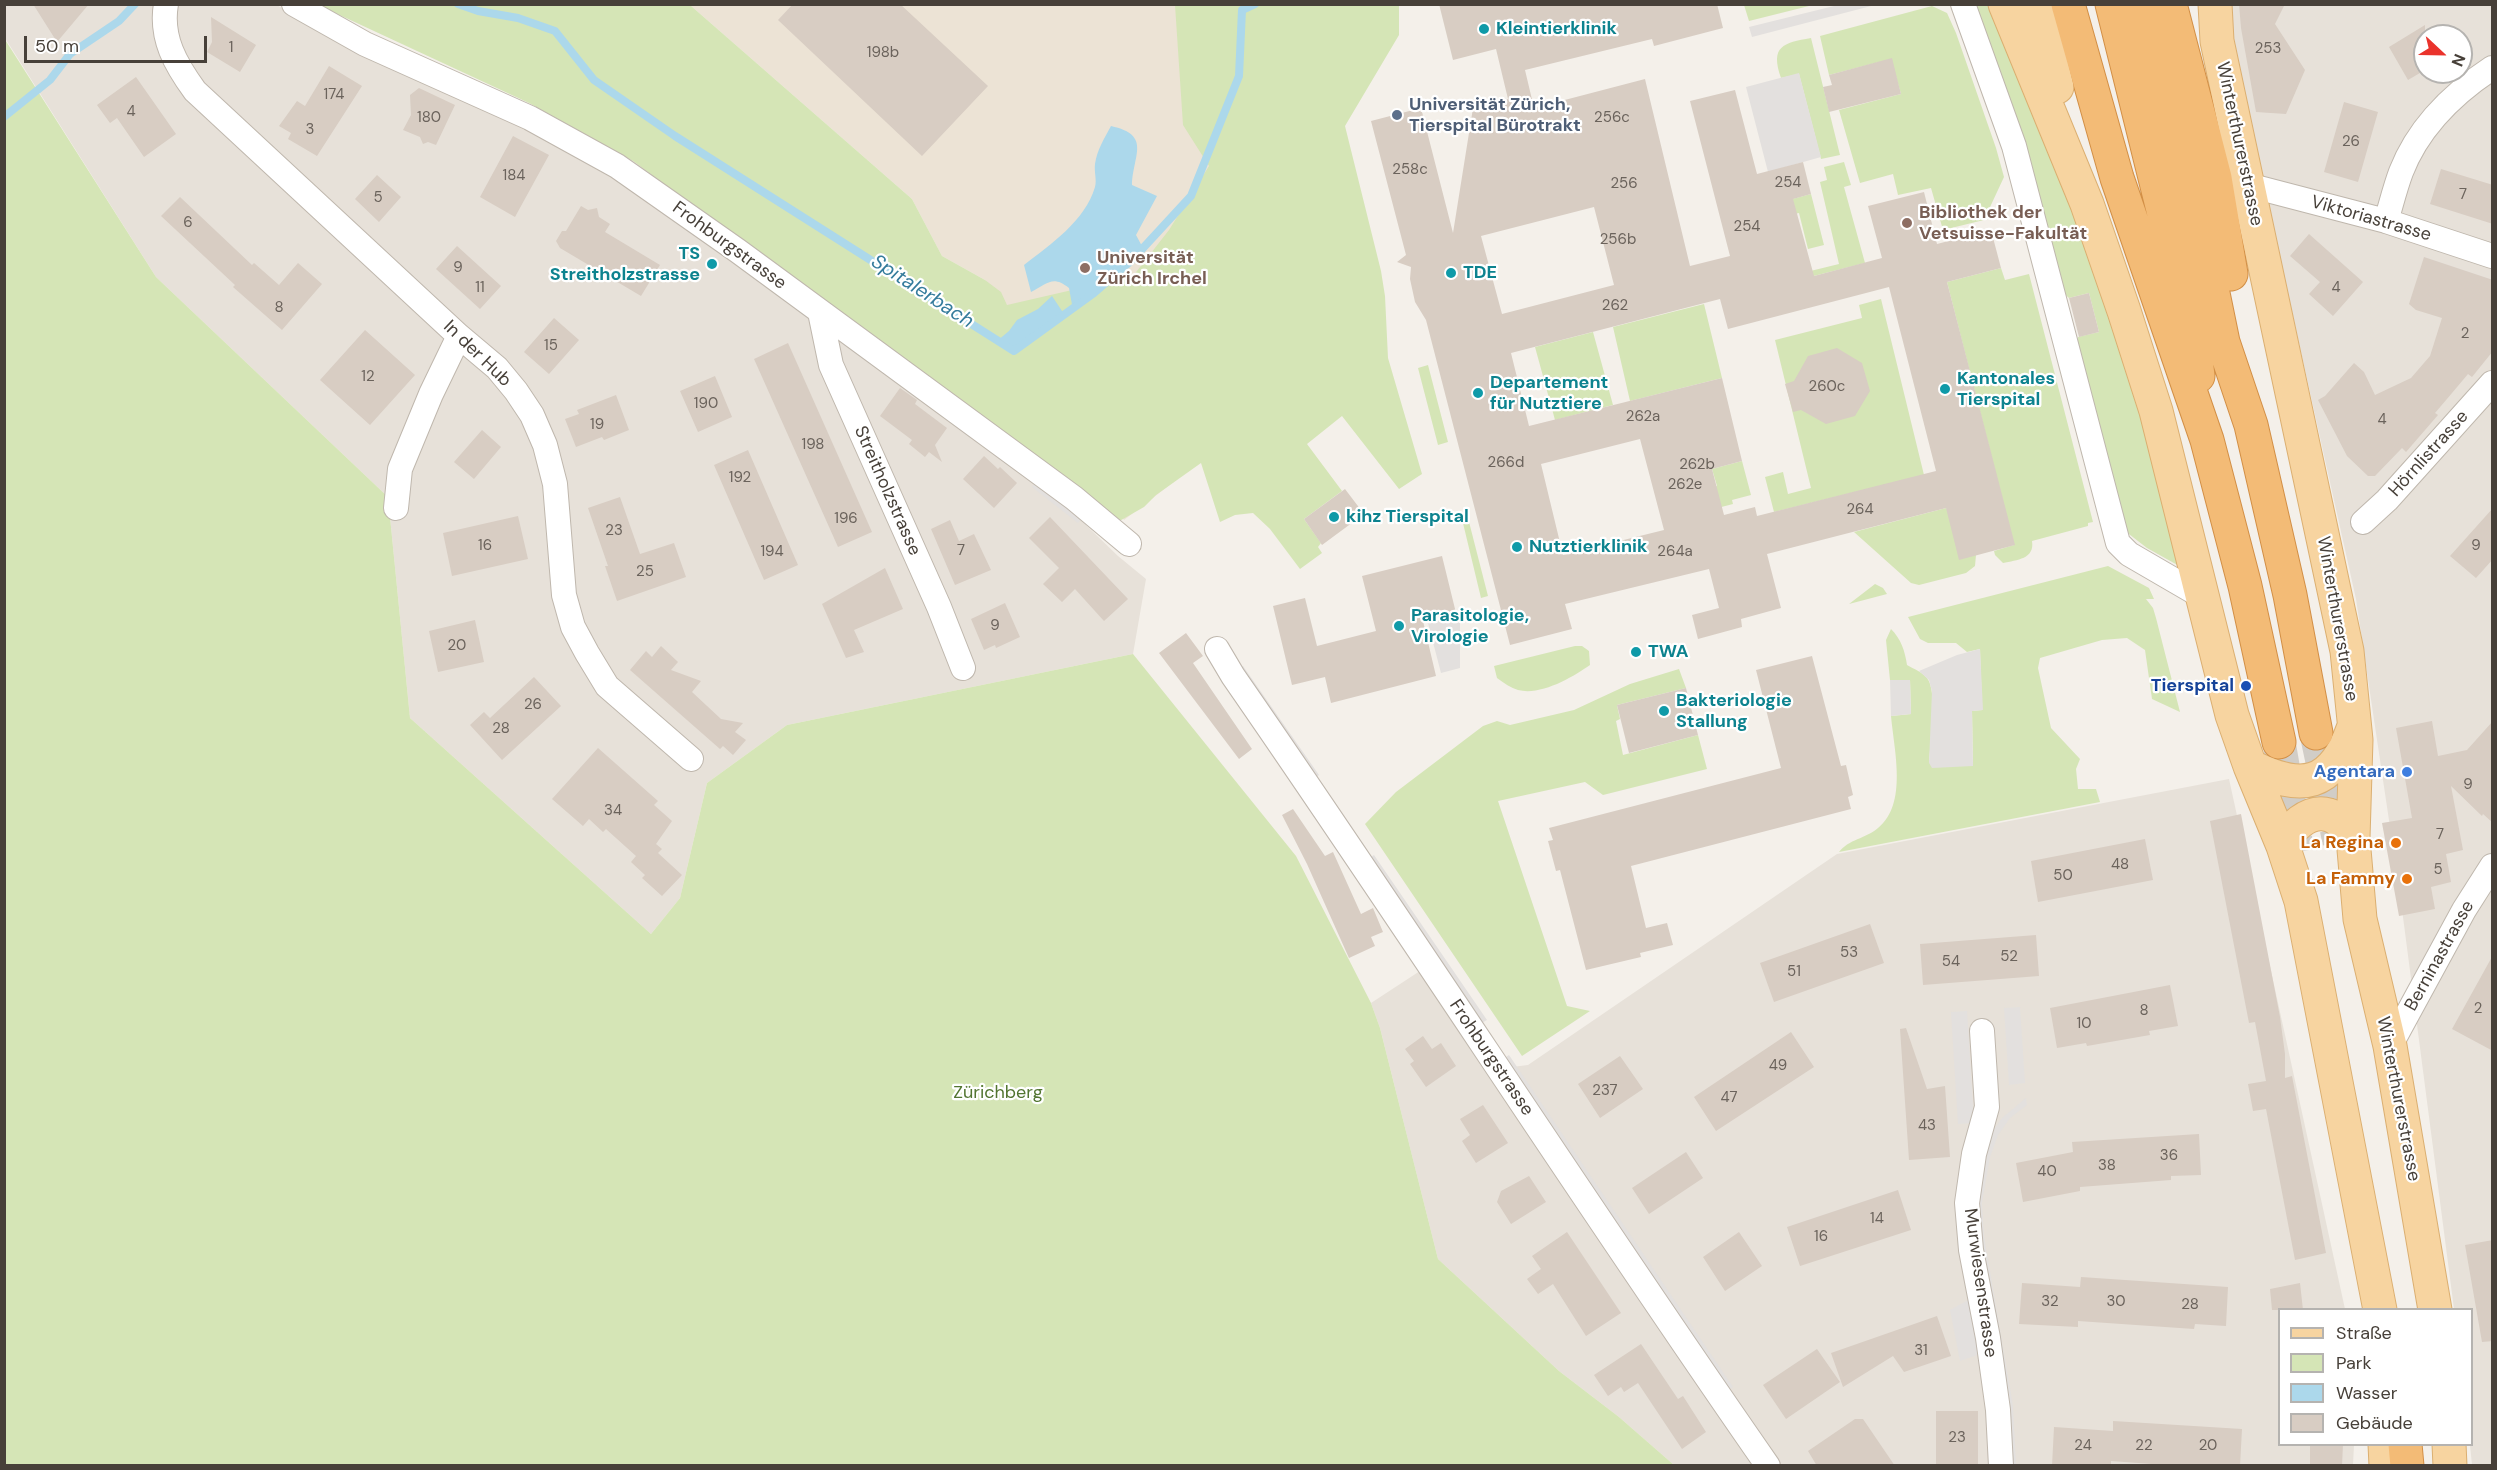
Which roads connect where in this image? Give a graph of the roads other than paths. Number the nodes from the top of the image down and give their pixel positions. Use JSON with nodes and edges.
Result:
{"nodes":[{"id":1,"x":166,"y":4,"type":"edge"},
{"id":2,"x":294,"y":4,"type":"edge"},
{"id":3,"x":1963,"y":4,"type":"edge"},
{"id":4,"x":2005,"y":4,"type":"edge"},
{"id":5,"x":2037,"y":4,"type":"edge"},
{"id":6,"x":2068,"y":4,"type":"edge"},
{"id":7,"x":2112,"y":4,"type":"edge"},
{"id":8,"x":2140,"y":4,"type":"edge"},
{"id":9,"x":2170,"y":4,"type":"edge"},
{"id":10,"x":2205,"y":4,"type":"edge"},
{"id":11,"x":2215,"y":4,"type":"edge"},
{"id":12,"x":2217,"y":40,"type":"junction"},
{"id":13,"x":2493,"y":68,"type":"edge"},
{"id":14,"x":2248,"y":185,"type":"junction"},
{"id":15,"x":2087,"y":204,"type":"junction"},
{"id":16,"x":2386,"y":221,"type":"junction"},
{"id":17,"x":2493,"y":256,"type":"edge"},
{"id":18,"x":820,"y":312,"type":"junction"},
{"id":19,"x":459,"y":336,"type":"junction"},
{"id":20,"x":2493,"y":383,"type":"edge"},
{"id":21,"x":2251,"y":425,"type":"junction"},
{"id":22,"x":2207,"y":440,"type":"junction"},
{"id":23,"x":396,"y":508,"type":"dead end"},
{"id":24,"x":2363,"y":522,"type":"dead end"},
{"id":25,"x":1129,"y":544,"type":"dead end"},
{"id":26,"x":2203,"y":597,"type":"junction"},
{"id":27,"x":1217,"y":649,"type":"dead end"},
{"id":28,"x":963,"y":668,"type":"dead end"},
{"id":29,"x":2354,"y":724,"type":"junction"},
{"id":30,"x":2316,"y":733,"type":"tunnel mouth"},
{"id":31,"x":2279,"y":742,"type":"tunnel mouth"},
{"id":32,"x":691,"y":759,"type":"dead end"},
{"id":33,"x":2250,"y":766,"type":"junction"},
{"id":34,"x":2353,"y":838,"type":"junction"},
{"id":35,"x":2283,"y":846,"type":"junction"},
{"id":36,"x":2493,"y":866,"type":"edge"},
{"id":37,"x":1982,"y":1031,"type":"dead end"},
{"id":38,"x":2390,"y":1046,"type":"junction"},
{"id":39,"x":2380,"y":1308,"type":"edge"},
{"id":40,"x":2435,"y":1308,"type":"edge"},
{"id":41,"x":2385,"y":1446,"type":"edge"},
{"id":42,"x":2405,"y":1446,"type":"edge"},
{"id":43,"x":2449,"y":1446,"type":"edge"},
{"id":44,"x":1768,"y":1466,"type":"edge"},
{"id":45,"x":2001,"y":1466,"type":"edge"},
{"id":46,"x":2386,"y":1466,"type":"edge"},
{"id":47,"x":2407,"y":1466,"type":"edge"},
{"id":48,"x":2450,"y":1466,"type":"edge"}],
"edges":[{"from":1,"to":19,"type":"street","name":"In der Hub"},
{"from":2,"to":18,"type":"street","name":"Frohburgstrasse"},
{"from":3,"to":26,"type":"street"},
{"from":4,"to":15,"type":"main road"},
{"from":5,"to":15,"type":"main road"},
{"from":6,"to":22,"type":"highway"},
{"from":7,"to":22,"type":"highway"},
{"from":8,"to":21,"type":"highway"},
{"from":9,"to":21,"type":"highway"},
{"from":10,"to":12,"type":"main road"},
{"from":11,"to":12,"type":"main road","name":"Winterthurerstrasse"},
{"from":12,"to":14,"type":"main road","name":"Winterthurerstrasse"},
{"from":13,"to":16,"type":"street"},
{"from":14,"to":16,"type":"street","name":"Viktoriastrasse"},
{"from":14,"to":29,"type":"main road","name":"Winterthurerstrasse"},
{"from":15,"to":26,"type":"main road"},
{"from":16,"to":17,"type":"street","name":"Viktoriastrasse"},
{"from":18,"to":25,"type":"street","name":"Frohburgstrasse"},
{"from":18,"to":28,"type":"street","name":"Streitholzstrasse"},
{"from":19,"to":23,"type":"street"},
{"from":19,"to":32,"type":"street","name":"In der Hub"},
{"from":20,"to":24,"type":"street","name":"Hörnlistrasse"},
{"from":21,"to":30,"type":"highway"},
{"from":22,"to":31,"type":"highway"},
{"from":26,"to":33,"type":"main road"},
{"from":27,"to":44,"type":"street","name":"Frohburgstrasse"},
{"from":29,"to":33,"type":"main road"},
{"from":29,"to":34,"type":"main road","name":"Winterthurerstrasse"},
{"from":33,"to":35,"type":"main road"},
{"from":34,"to":35,"type":"main road"},
{"from":34,"to":38,"type":"main road","name":"Winterthurerstrasse"},
{"from":35,"to":39,"type":"main road"},
{"from":36,"to":38,"type":"street","name":"Berninastrasse"},
{"from":37,"to":45,"type":"street","name":"Murwiesenstrasse"},
{"from":38,"to":40,"type":"main road","name":"Winterthurerstrasse"},
{"from":41,"to":46,"type":"main road"},
{"from":42,"to":47,"type":"highway"},
{"from":43,"to":48,"type":"main road"}]}
